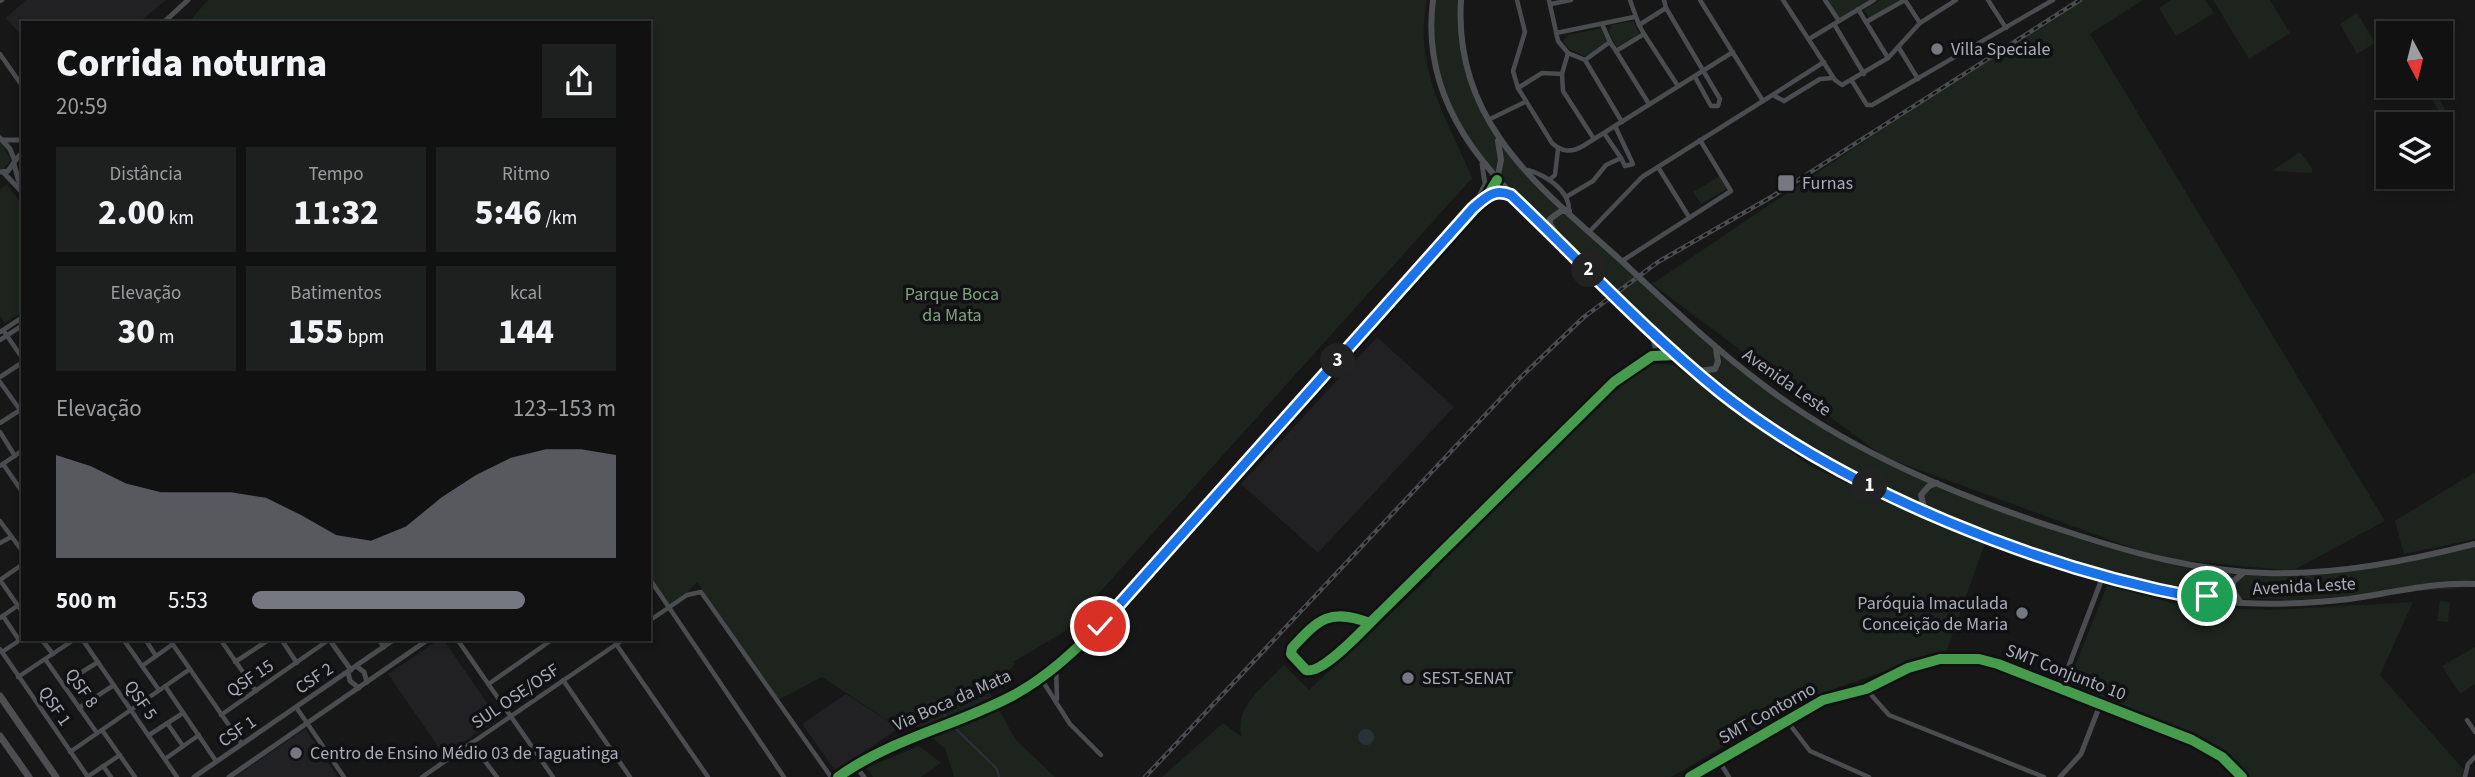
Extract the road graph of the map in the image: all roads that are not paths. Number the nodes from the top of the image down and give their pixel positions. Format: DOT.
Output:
graph roads {
  1 [pos="1433,0"];
  2 [pos="1461,0"];
  3 [pos="1517,0"];
  4 [pos="1571,0"];
  5 [pos="1630,0"];
  6 [pos="1664,0"];
  7 [pos="1700,0"];
  8 [pos="1783,0"];
  9 [pos="1825,0"];
  10 [pos="1874,0"];
  11 [pos="1905,0"];
  12 [pos="1988,0"];
  13 [pos="2053,0"];
  14 [pos="186,1"];
  15 [pos="1952,1"];
  16 [pos="1550,2"];
  17 [pos="1666,8"];
  18 [pos="1858,9"];
  19 [pos="1633,17"];
  20 [pos="165,21"];
  21 [pos="1866,22"];
  22 [pos="1837,23"];
  23 [pos="1920,23"];
  24 [pos="1602,24"];
  25 [pos="1639,25"];
  26 [pos="2006,28"];
  27 [pos="1556,33"];
  28 [pos="1644,34"];
  29 [pos="1809,39"];
  30 [pos="1610,42"];
  31 [pos="1899,48"];
  32 [pos="1616,51"];
  33 [pos="1732,52"];
  34 [pos="1568,53"];
  35 [pos="0,54"];
  36 [pos="1888,58"];
  37 [pos="1585,60"];
  38 [pos="1824,62"];
  39 [pos="1814,69"];
  40 [pos="1706,70"];
  41 [pos="1562,74"];
  42 [pos="1864,74"];
  43 [pos="1695,77"];
  44 [pos="1834,78"];
  45 [pos="1820,79"];
  46 [pos="1918,79"];
  47 [pos="1852,81"];
  48 [pos="21,84"];
  49 [pos="1678,86"];
  50 [pos="1518,88"];
  51 [pos="1773,95"];
  52 [pos="1763,101"];
  53 [pos="1525,102"];
  54 [pos="1649,104"];
  55 [pos="1486,121"];
  56 [pos="1622,121"];
  57 [pos="1615,126"];
  58 [pos="1604,133"];
  59 [pos="1497,138"];
  60 [pos="2,139"];
  61 [pos="1594,139"];
  62 [pos="21,140"];
  63 [pos="1700,140"];
  64 [pos="1558,149"];
  65 [pos="21,153"];
  66 [pos="1620,158"];
  67 [pos="15,163"];
  68 [pos="1482,164"];
  69 [pos="1658,167"];
  70 [pos="1526,170"];
  71 [pos="1,173"];
  72 [pos="1497,180"];
  73 [pos="1549,180"];
  74 [pos="21,186"];
  75 [pos="21,191"];
  76 [pos="1488,195"];
  77 [pos="1511,195"];
  78 [pos="1566,197"];
  79 [pos="1473,208"];
  80 [pos="1569,211"];
  81 [pos="1689,217"];
  82 [pos="1590,230"];
  83 [pos="1563,245"];
  84 [pos="1624,263"];
  85 [pos="21,318"];
  86 [pos="21,326"];
  87 [pos="1649,328"];
  88 [pos="1,331"];
  89 [pos="6,336"];
  90 [pos="0,340"];
  91 [pos="1715,348"];
  92 [pos="1677,355"];
  93 [pos="1652,356"];
  94 [pos="21,357"];
  95 [pos="21,362"];
  96 [pos="1694,370"];
  97 [pos="0,379"];
  98 [pos="21,412"];
  99 [pos="0,423"];
  100 [pos="0,432"];
  101 [pos="21,452"];
  102 [pos="15,456"];
  103 [pos="2,465"];
  104 [pos="1937,483"];
  105 [pos="21,491"];
  106 [pos="1926,512"];
  107 [pos="0,520"];
  108 [pos="11,537"];
  109 [pos="0,544"];
  110 [pos="2475,544"];
  111 [pos="21,550"];
  112 [pos="21,565"];
  113 [pos="2207,568"];
  114 [pos="2244,572"];
  115 [pos="2103,576"];
  116 [pos="0,580"];
  117 [pos="651,581"];
  118 [pos="2475,584"];
  119 [pos="2199,598"];
  120 [pos="2241,603"];
  121 [pos="18,606"];
  122 [pos="670,607"];
  123 [pos="21,610"];
  124 [pos="1,617"];
  125 [pos="651,620"];
  126 [pos="1370,623"];
  127 [pos="21,639"];
  128 [pos="43,641"];
  129 [pos="72,641"];
  130 [pos="83,641"];
  131 [pos="126,641"];
  132 [pos="146,641"];
  133 [pos="171,641"];
  134 [pos="221,641"];
  135 [pos="267,641"];
  136 [pos="282,641"];
  137 [pos="327,641"];
  138 [pos="331,641"];
  139 [pos="380,641"];
  140 [pos="392,641"];
  141 [pos="426,641"];
  142 [pos="458,641"];
  143 [pos="550,641"];
  144 [pos="621,641"];
  145 [pos="616,644"];
  146 [pos="384,647"];
  147 [pos="1,651"];
  148 [pos="53,654"];
  149 [pos="156,656"];
  150 [pos="45,659"];
  151 [pos="98,662"];
  152 [pos="235,662"];
  153 [pos="297,663"];
  154 [pos="141,666"];
  155 [pos="1055,667"];
  156 [pos="190,669"];
  157 [pos="351,669"];
  158 [pos="77,675"];
  159 [pos="18,677"];
  160 [pos="1040,677"];
  161 [pos="563,680"];
  162 [pos="367,682"];
  163 [pos="490,683"];
  164 [pos="63,684"];
  165 [pos="114,685"];
  166 [pos="165,686"];
  167 [pos="359,688"];
  168 [pos="2060,689"];
  169 [pos="159,690"];
  170 [pos="1866,690"];
  171 [pos="256,691"];
  172 [pos="0,696"];
  173 [pos="93,699"];
  174 [pos="1058,700"];
  175 [pos="2100,705"];
  176 [pos="296,707"];
  177 [pos="79,708"];
  178 [pos="131,710"];
  179 [pos="183,713"];
  180 [pos="221,715"];
  181 [pos="511,716"];
  182 [pos="2467,719"];
  183 [pos="1787,720"];
  184 [pos="167,723"];
  185 [pos="307,723"];
  186 [pos="99,731"];
  187 [pos="2475,732"];
  188 [pos="149,735"];
  189 [pos="199,735"];
  190 [pos="0,736"];
  191 [pos="471,743"];
  192 [pos="242,744"];
  193 [pos="183,746"];
  194 [pos="69,752"];
  195 [pos="120,755"];
  196 [pos="1101,755"];
  197 [pos="2475,757"];
  198 [pos="164,759"];
  199 [pos="216,761"];
  200 [pos="1719,761"];
  201 [pos="855,765"];
  202 [pos="103,766"];
  203 [pos="29,777"];
  204 [pos="56,777"];
  205 [pos="88,777"];
  206 [pos="111,777"];
  207 [pos="135,777"];
  208 [pos="177,777"];
  209 [pos="194,777"];
  210 [pos="229,777"];
  211 [pos="344,777"];
  212 [pos="422,777"];
  213 [pos="497,777"];
  214 [pos="553,777"];
  215 [pos="630,777"];
  216 [pos="708,777"];
  217 [pos="784,777"];
  218 [pos="831,777"];
  219 [pos="838,777"];
  220 [pos="864,777"];
  221 [pos="1690,777"];
  222 [pos="1729,777"];
  223 [pos="1869,777"];
  224 [pos="2043,777"];
  225 [pos="2060,777"];
  226 [pos="2242,777"];
  227 [pos="2465,777"];
  1 -- 68 [label="main road, Avenida Leste"];
  2 -- 55 [label="main road, Avenida Leste"];
  3 -- 50 [label="street"];
  4 -- 16 [label="street"];
  5 -- 19 [label="street"];
  6 -- 17 [label="street"];
  7 -- 33 [label="street"];
  8 -- 29 [label="street"];
  9 -- 22 [label="street"];
  10 -- 18 [label="street"];
  11 -- 21 [label="street"];
  11 -- 23 [label="street"];
  12 -- 26 [label="street"];
  13 -- 26 [label="street"];
  14 -- 20 [label="street"];
  15 -- 23 [label="street"];
  16 -- 27 [label="street"];
  17 -- 25 [label="street"];
  17 -- 40 [label="street"];
  18 -- 21 [label="street"];
  18 -- 22 [label="street"];
  19 -- 24 [label="street"];
  19 -- 25 [label="street"];
  21 -- 36 [label="street"];
  22 -- 29 [label="street"];
  22 -- 42 [label="street"];
  23 -- 31 [label="street"];
  24 -- 27 [label="street"];
  24 -- 30 [label="street"];
  25 -- 28 [label="street"];
  26 -- 46 [label="street"];
  27 -- 34 [label="street"];
  28 -- 32 [label="street"];
  28 -- 49 [label="street"];
  29 -- 38 [label="street"];
  30 -- 32 [label="street"];
  30 -- 37 [label="street"];
  31 -- 36 [label="street"];
  31 -- 46 [label="street"];
  32 -- 54 [label="street"];
  33 -- 40 [label="street"];
  33 -- 52 [label="street"];
  34 -- 37 [label="street"];
  34 -- 41 [label="street"];
  35 -- 48 [label="street"];
  36 -- 42 [label="street"];
  37 -- 56 [label="street"];
  38 -- 39 [label="street"];
  38 -- 44 [label="street"];
  39 -- 45 [label="street"];
  39 -- 51 [label="street"];
  40 -- 43 [label="street"];
  40 -- 43 [label="street"];
  41 -- 50 [label="street"];
  41 -- 61 [label="street"];
  42 -- 47 [label="street"];
  43 -- 49 [label="street"];
  44 -- 45 [label="street"];
  44 -- 47 [label="street"];
  45 -- 51 [label="street"];
  46 -- 47 [label="street"];
  49 -- 54 [label="street"];
  50 -- 53 [label="street"];
  51 -- 52 [label="street"];
  52 -- 63 [label="street"];
  53 -- 55 [label="street"];
  53 -- 64 [label="street"];
  54 -- 56 [label="street"];
  55 -- 59 [label="main road, Avenida Leste"];
  56 -- 57 [label="street"];
  57 -- 58 [label="street"];
  57 -- 66 [label="street"];
  58 -- 61 [label="street"];
  58 -- 66 [label="street"];
  59 -- 70 [label="main road, Avenida Leste"];
  59 -- 72 [label="main road"];
  60 -- 62 [label="street"];
  60 -- 67 [label="street"];
  61 -- 64 [label="street"];
  63 -- 69 [label="street"];
  63 -- 81 [label="street"];
  64 -- 73 [label="street"];
  65 -- 67 [label="street"];
  66 -- 78 [label="street"];
  67 -- 71 [label="street"];
  67 -- 74 [label="street"];
  68 -- 72 [label="main road, Avenida Leste"];
  68 -- 79 [label="street, Via Boca da Mata"];
  69 -- 81 [label="street"];
  69 -- 82 [label="street"];
  70 -- 73 [label="street"];
  70 -- 80 [label="main road, Avenida Leste"];
  71 -- 75 [label="street"];
  72 -- 76 [label="street, Via Boca da Mata"];
  72 -- 77 [label="main road, Avenida Leste"];
  73 -- 78 [label="street"];
  76 -- 77 [label="main road"];
  76 -- 79 [label="street, Via Boca da Mata"];
  77 -- 83 [label="main road, Avenida Leste"];
  78 -- 80 [label="street"];
  79 -- 155 [label="street, Via Boca da Mata"];
  80 -- 82 [label="main road, Avenida Leste"];
  80 -- 83 [label="main road"];
  81 -- 84 [label="street"];
  82 -- 84 [label="main road, Avenida Leste"];
  83 -- 87 [label="main road, Avenida Leste, bridge"];
  84 -- 91 [label="main road, Avenida Leste, bridge"];
  85 -- 88 [label="street"];
  86 -- 89 [label="street"];
  87 -- 92 [label="main road, Avenida Leste"];
  87 -- 93 [label="street"];
  88 -- 89 [label="street"];
  89 -- 90 [label="street"];
  89 -- 94 [label="street"];
  91 -- 96 [label="main road"];
  91 -- 104 [label="main road, Avenida Leste"];
  92 -- 93 [label="street"];
  92 -- 96 [label="main road, Avenida Leste"];
  93 -- 126 [label="street"];
  95 -- 97 [label="street"];
  96 -- 106 [label="main road, Avenida Leste"];
  97 -- 98 [label="street"];
  98 -- 99 [label="street"];
  100 -- 102 [label="street"];
  101 -- 102 [label="street"];
  102 -- 103 [label="street"];
  103 -- 105 [label="street"];
  104 -- 106 [label="main road"];
  104 -- 113 [label="main road, Avenida Leste"];
  106 -- 115 [label="main road, Avenida Leste"];
  107 -- 108 [label="street"];
  108 -- 109 [label="street"];
  108 -- 111 [label="street"];
  110 -- 114 [label="main road, Avenida Leste"];
  112 -- 116 [label="street"];
  113 -- 114 [label="main road, Avenida Leste"];
  113 -- 119 [label="main road"];
  114 -- 120 [label="main road"];
  115 -- 119 [label="main road, Avenida Leste"];
  115 -- 168 [label="street"];
  116 -- 121 [label="street"];
  117 -- 122 [label="street"];
  118 -- 120 [label="main road, Avenida Leste"];
  119 -- 120 [label="main road, Avenida Leste"];
  121 -- 123 [label="street"];
  121 -- 124 [label="street"];
  122 -- 125 [label="street"];
  122 -- 217 [label="street"];
  122 -- 218 [label="street"];
  124 -- 127 [label="street"];
  126 -- 126 [label="street"];
  127 -- 147 [label="street"];
  128 -- 148 [label="street"];
  129 -- 148 [label="street"];
  130 -- 151 [label="street, QSF 5"];
  131 -- 154 [label="street"];
  132 -- 149 [label="street"];
  133 -- 149 [label="street"];
  133 -- 156 [label="street"];
  134 -- 152 [label="street"];
  135 -- 152 [label="street"];
  136 -- 153 [label="street"];
  137 -- 153 [label="street, QSF 15"];
  138 -- 157 [label="street"];
  139 -- 146 [label="street"];
  140 -- 146 [label="street, CSF 2"];
  141 -- 162 [label="street"];
  142 -- 163 [label="street"];
  143 -- 163 [label="street"];
  144 -- 145 [label="street, SUL OSE/OSF"];
  145 -- 161 [label="street, SUL OSE/OSF"];
  145 -- 216 [label="street"];
  146 -- 157 [label="street, CSF 2"];
  147 -- 159 [label="street, QSF 1"];
  148 -- 150 [label="street"];
  149 -- 154 [label="street"];
  150 -- 159 [label="street"];
  150 -- 164 [label="street, QSF 8"];
  151 -- 158 [label="street"];
  151 -- 165 [label="street, QSF 5"];
  152 -- 171 [label="street"];
  153 -- 171 [label="street, QSF 15"];
  154 -- 169 [label="street"];
  155 -- 160 [label="street, Via Boca da Mata"];
  155 -- 174 [label="street"];
  156 -- 166 [label="street"];
  156 -- 180 [label="street"];
  157 -- 162 [label="street"];
  157 -- 167 [label="street"];
  157 -- 176 [label="street, CSF 2"];
  158 -- 164 [label="street"];
  158 -- 173 [label="street"];
  159 -- 194 [label="street, QSF 1"];
  160 -- 174 [label="street"];
  160 -- 201 [label="street, Via Boca da Mata"];
  161 -- 181 [label="street, SUL OSE/OSF"];
  161 -- 215 [label="street"];
  162 -- 167 [label="street"];
  163 -- 181 [label="street"];
  164 -- 177 [label="street, QSF 8"];
  165 -- 173 [label="street"];
  165 -- 178 [label="street, QSF 5"];
  166 -- 169 [label="street"];
  166 -- 179 [label="street"];
  167 -- 185 [label="street"];
  168 -- 170 [label="street, SMT Conjunto 10"];
  168 -- 175 [label="street, SMT Conjunto 10"];
  169 -- 178 [label="street"];
  170 -- 183 [label="street, SMT Contorno"];
  170 -- 224 [label="street"];
  171 -- 180 [label="street, QSF 15"];
  172 -- 204 [label="highway"];
  173 -- 177 [label="street"];
  174 -- 196 [label="street"];
  175 -- 225 [label="street"];
  175 -- 226 [label="street, SMT Conjunto 10"];
  176 -- 185 [label="street"];
  176 -- 192 [label="street, CSF 1"];
  177 -- 186 [label="street, QSF 8"];
  178 -- 186 [label="street"];
  178 -- 188 [label="street, QSF 5"];
  179 -- 184 [label="street"];
  179 -- 189 [label="street"];
  180 -- 192 [label="street"];
  181 -- 191 [label="street, SUL OSE/OSF"];
  181 -- 214 [label="street"];
  182 -- 187 [label="street"];
  183 -- 200 [label="street, SMT Contorno"];
  183 -- 223 [label="street"];
  184 -- 188 [label="street"];
  184 -- 193 [label="street"];
  185 -- 210 [label="street"];
  185 -- 211 [label="street"];
  186 -- 194 [label="street"];
  186 -- 195 [label="street, QSF 8"];
  188 -- 198 [label="street, QSF 5"];
  189 -- 193 [label="street"];
  189 -- 199 [label="street"];
  190 -- 203 [label="highway"];
  191 -- 212 [label="street, SUL OSE/OSF"];
  191 -- 213 [label="street"];
  192 -- 199 [label="street, CSF 1"];
  193 -- 198 [label="street"];
  194 -- 205 [label="street, QSF 1"];
  195 -- 202 [label="street"];
  195 -- 207 [label="street, QSF 8"];
  197 -- 227 [label="street"];
  198 -- 208 [label="street, QSF 5"];
  199 -- 209 [label="street, CSF 1"];
  200 -- 221 [label="street, SMT Contorno"];
  200 -- 222 [label="street"];
  201 -- 219 [label="street, Via Boca da Mata"];
  201 -- 220 [label="street"];
  202 -- 205 [label="street"];
  202 -- 206 [label="street"];
}
